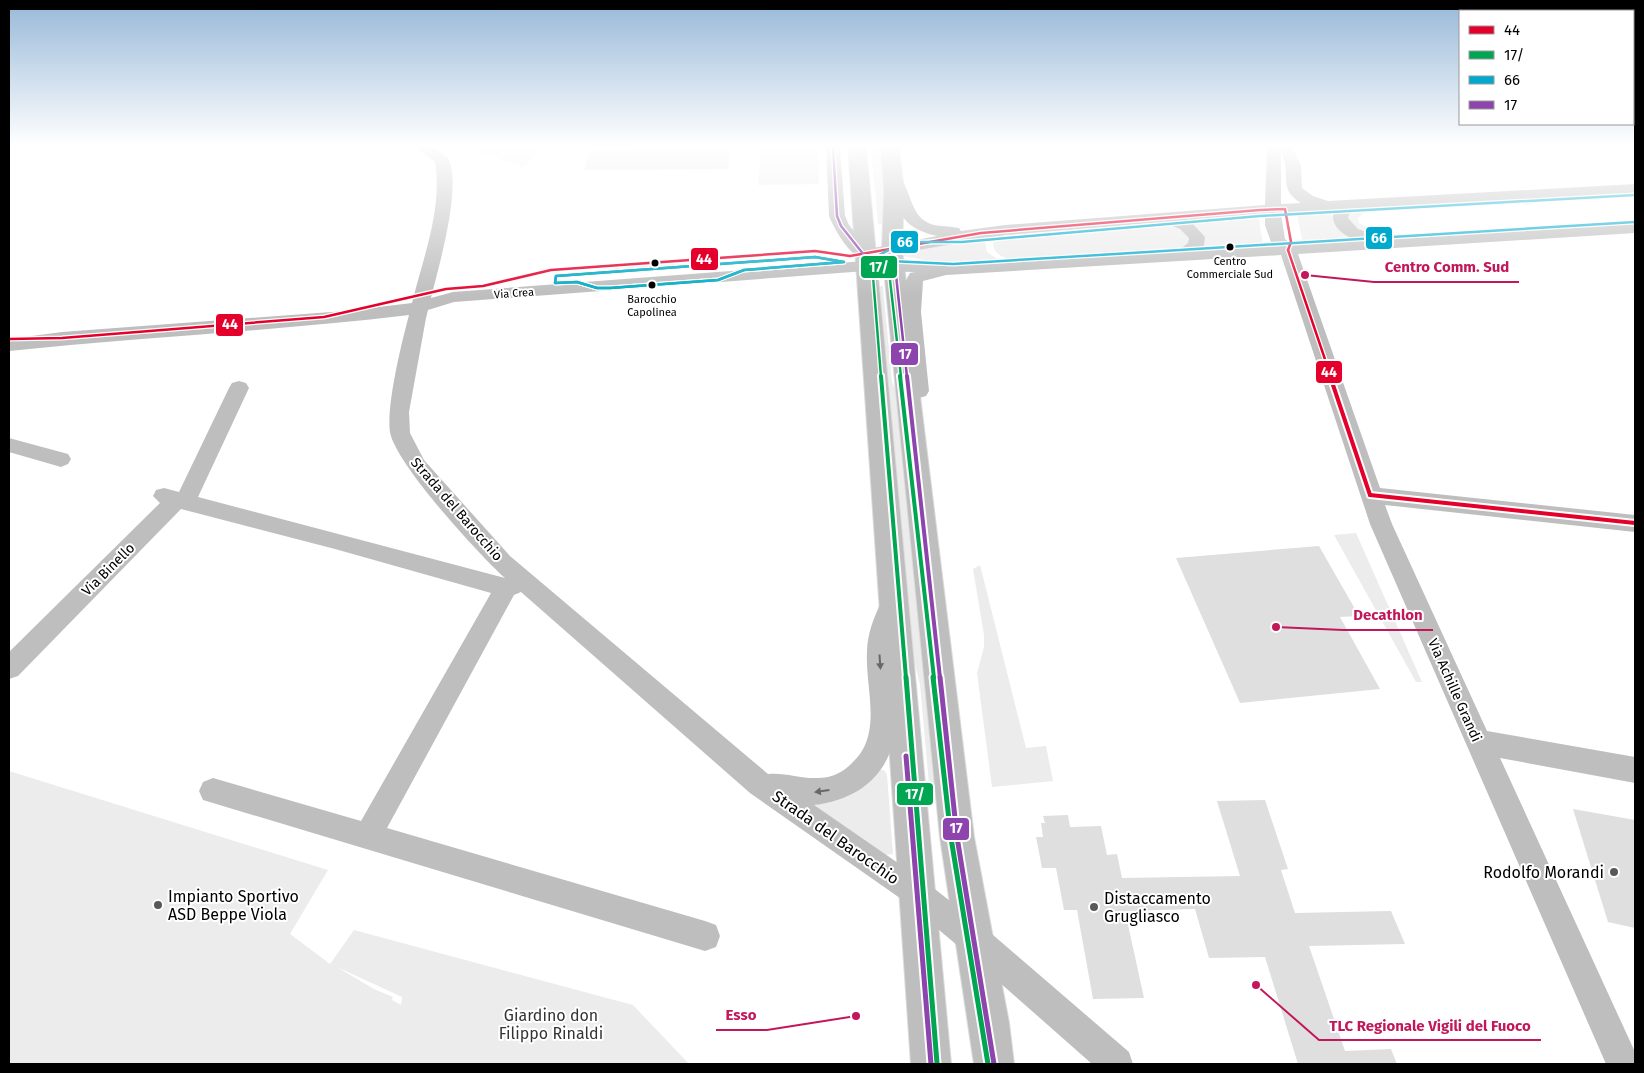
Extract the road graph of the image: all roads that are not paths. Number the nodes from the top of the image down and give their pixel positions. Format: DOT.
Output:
graph roads {
  1 [pos="444,197"];
  2 [pos="835,197"];
  3 [pos="861,197"];
  4 [pos="894,197"];
  5 [pos="900,197"];
  6 [pos="1266,197"];
  7 [pos="1276,197"];
  8 [pos="1281,197"];
  9 [pos="1301,197"];
  10 [pos="1501,197"];
  11 [pos="1335,206"];
  12 [pos="1352,206"];
  13 [pos="1280,209"];
  14 [pos="1209,214"];
  15 [pos="1165,218"];
  16 [pos="1635,228"];
  17 [pos="1005,230"];
  18 [pos="981,233"];
  19 [pos="1393,243"];
  20 [pos="1288,250"];
  21 [pos="893,252"];
  22 [pos="1182,256"];
  23 [pos="865,261"];
  24 [pos="1024,266"];
  25 [pos="953,270"];
  26 [pos="422,300"];
  27 [pos="62,338"];
  28 [pos="9,339"];
  29 [pos="9,345"];
  30 [pos="239,388"];
  31 [pos="912,426"];
  32 [pos="9,445"];
  33 [pos="62,459"];
  34 [pos="1370,495"];
  35 [pos="175,499"];
  36 [pos="1635,523"];
  37 [pos="515,584"];
  38 [pos="894,598"];
  39 [pos="9,668"];
  40 [pos="1478,742"];
  41 [pos="1635,770"];
  42 [pos="760,784"];
  43 [pos="213,791"];
  44 [pos="367,837"];
  45 [pos="917,893"];
  46 [pos="705,936"];
  47 [pos="975,940"];
  48 [pos="931,1064"];
  49 [pos="994,1064"];
  50 [pos="1117,1064"];
  51 [pos="1623,1064"];
  1 -- 26 [label="street, Strada del Barocchio"];
  2 -- 23 [label="street"];
  3 -- 23 [label="main road"];
  4 -- 21 [label="main road"];
  5 -- 18 [label="street"];
  6 -- 14 [label="street, Via Crea"];
  7 -- 13 [label="street"];
  8 -- 13 [label="street"];
  9 -- 11 [label="street"];
  10 -- 12 [label="street, Via Crea"];
  11 -- 12 [label="street, Via Crea"];
  11 -- 13 [label="street, Via Crea"];
  12 -- 19 [label="street, Via Crea"];
  13 -- 14 [label="street, Via Crea"];
  13 -- 20 [label="street"];
  14 -- 15 [label="street, Via Crea"];
  15 -- 17 [label="street, Via Crea"];
  15 -- 22 [label="street"];
  16 -- 19 [label="street, Via Crea"];
  17 -- 18 [label="street, Via Crea"];
  17 -- 24 [label="street"];
  18 -- 21 [label="street, Via Crea"];
  19 -- 20 [label="street, Via Crea"];
  20 -- 22 [label="street, Via Crea"];
  20 -- 34 [label="street, Via Achille Grandi"];
  21 -- 23 [label="street, Via Crea"];
  21 -- 23 [label="street, Via Crea"];
  21 -- 25 [label="street, Via Crea"];
  21 -- 31 [label="main road"];
  22 -- 24 [label="street, Via Crea"];
  23 -- 26 [label="street, Via Crea"];
  23 -- 38 [label="main road"];
  24 -- 25 [label="street, Via Crea"];
  25 -- 31 [label="street"];
  26 -- 27 [label="street, Via Crea"];
  26 -- 37 [label="street, Strada del Barocchio"];
  27 -- 28 [label="street, Via Crea"];
  27 -- 29 [label="street, Via Crea"];
  30 -- 35 [label="street, Via Binello"];
  31 -- 47 [label="main road"];
  32 -- 33 [label="street"];
  34 -- 36 [label="street"];
  34 -- 40 [label="street, Via Achille Grandi"];
  35 -- 37 [label="street, Strada del Barocchio"];
  35 -- 39 [label="street, Via Binello"];
  37 -- 42 [label="street, Strada del Barocchio"];
  37 -- 44 [label="street"];
  38 -- 42 [label="street, Strada del Barocchio, one-way"];
  38 -- 45 [label="main road"];
  40 -- 41 [label="street"];
  40 -- 51 [label="street, Via Achille Grandi"];
  42 -- 45 [label="street, Strada del Barocchio"];
  43 -- 44 [label="street"];
  44 -- 46 [label="street"];
  45 -- 47 [label="street, Strada del Barocchio"];
  45 -- 48 [label="main road"];
  47 -- 49 [label="main road"];
  47 -- 50 [label="street, Strada del Barocchio"];
}
